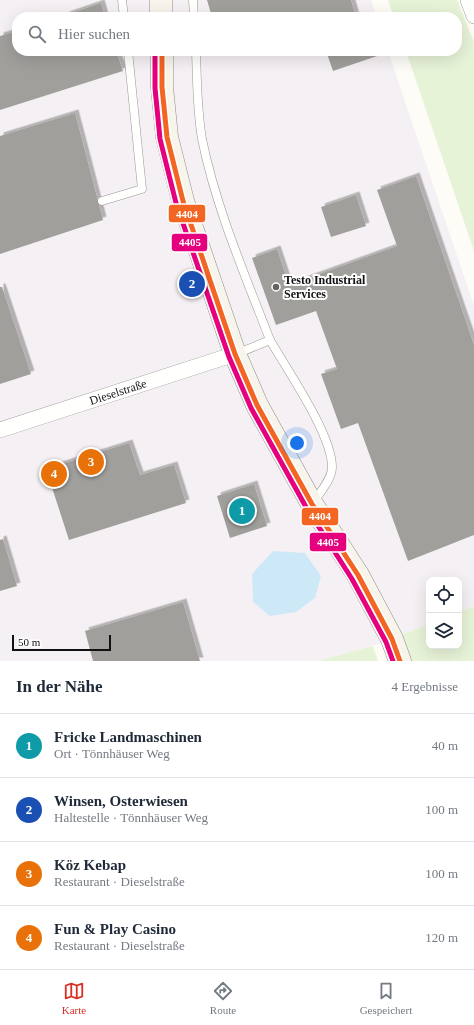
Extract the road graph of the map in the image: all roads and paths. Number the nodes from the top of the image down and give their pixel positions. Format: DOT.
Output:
graph roads {
  1 [pos="122,0"];
  2 [pos="161,0"];
  3 [pos="193,0"];
  4 [pos="123,12"];
  5 [pos="161,12"];
  6 [pos="194,12"];
  7 [pos="129,56"];
  8 [pos="162,56"];
  9 [pos="196,56"];
  10 [pos="102,201"];
  11 [pos="270,340"];
  12 [pos="235,354"];
  13 [pos="0,430"];
  14 [pos="312,504"];
  15 [pos="400,661"];
  1 -- 4 [label="lane"];
  2 -- 5 [label="main road"];
  3 -- 6 [label="lane"];
  7 -- 10 [label="lane"];
  8 -- 12 [label="main road"];
  9 -- 11 [label="lane"];
  11 -- 12 [label="lane"];
  11 -- 14 [label="lane"];
  12 -- 13 [label="street, Dieselstraße"];
  12 -- 14 [label="main road"];
  14 -- 15 [label="main road"];
}
